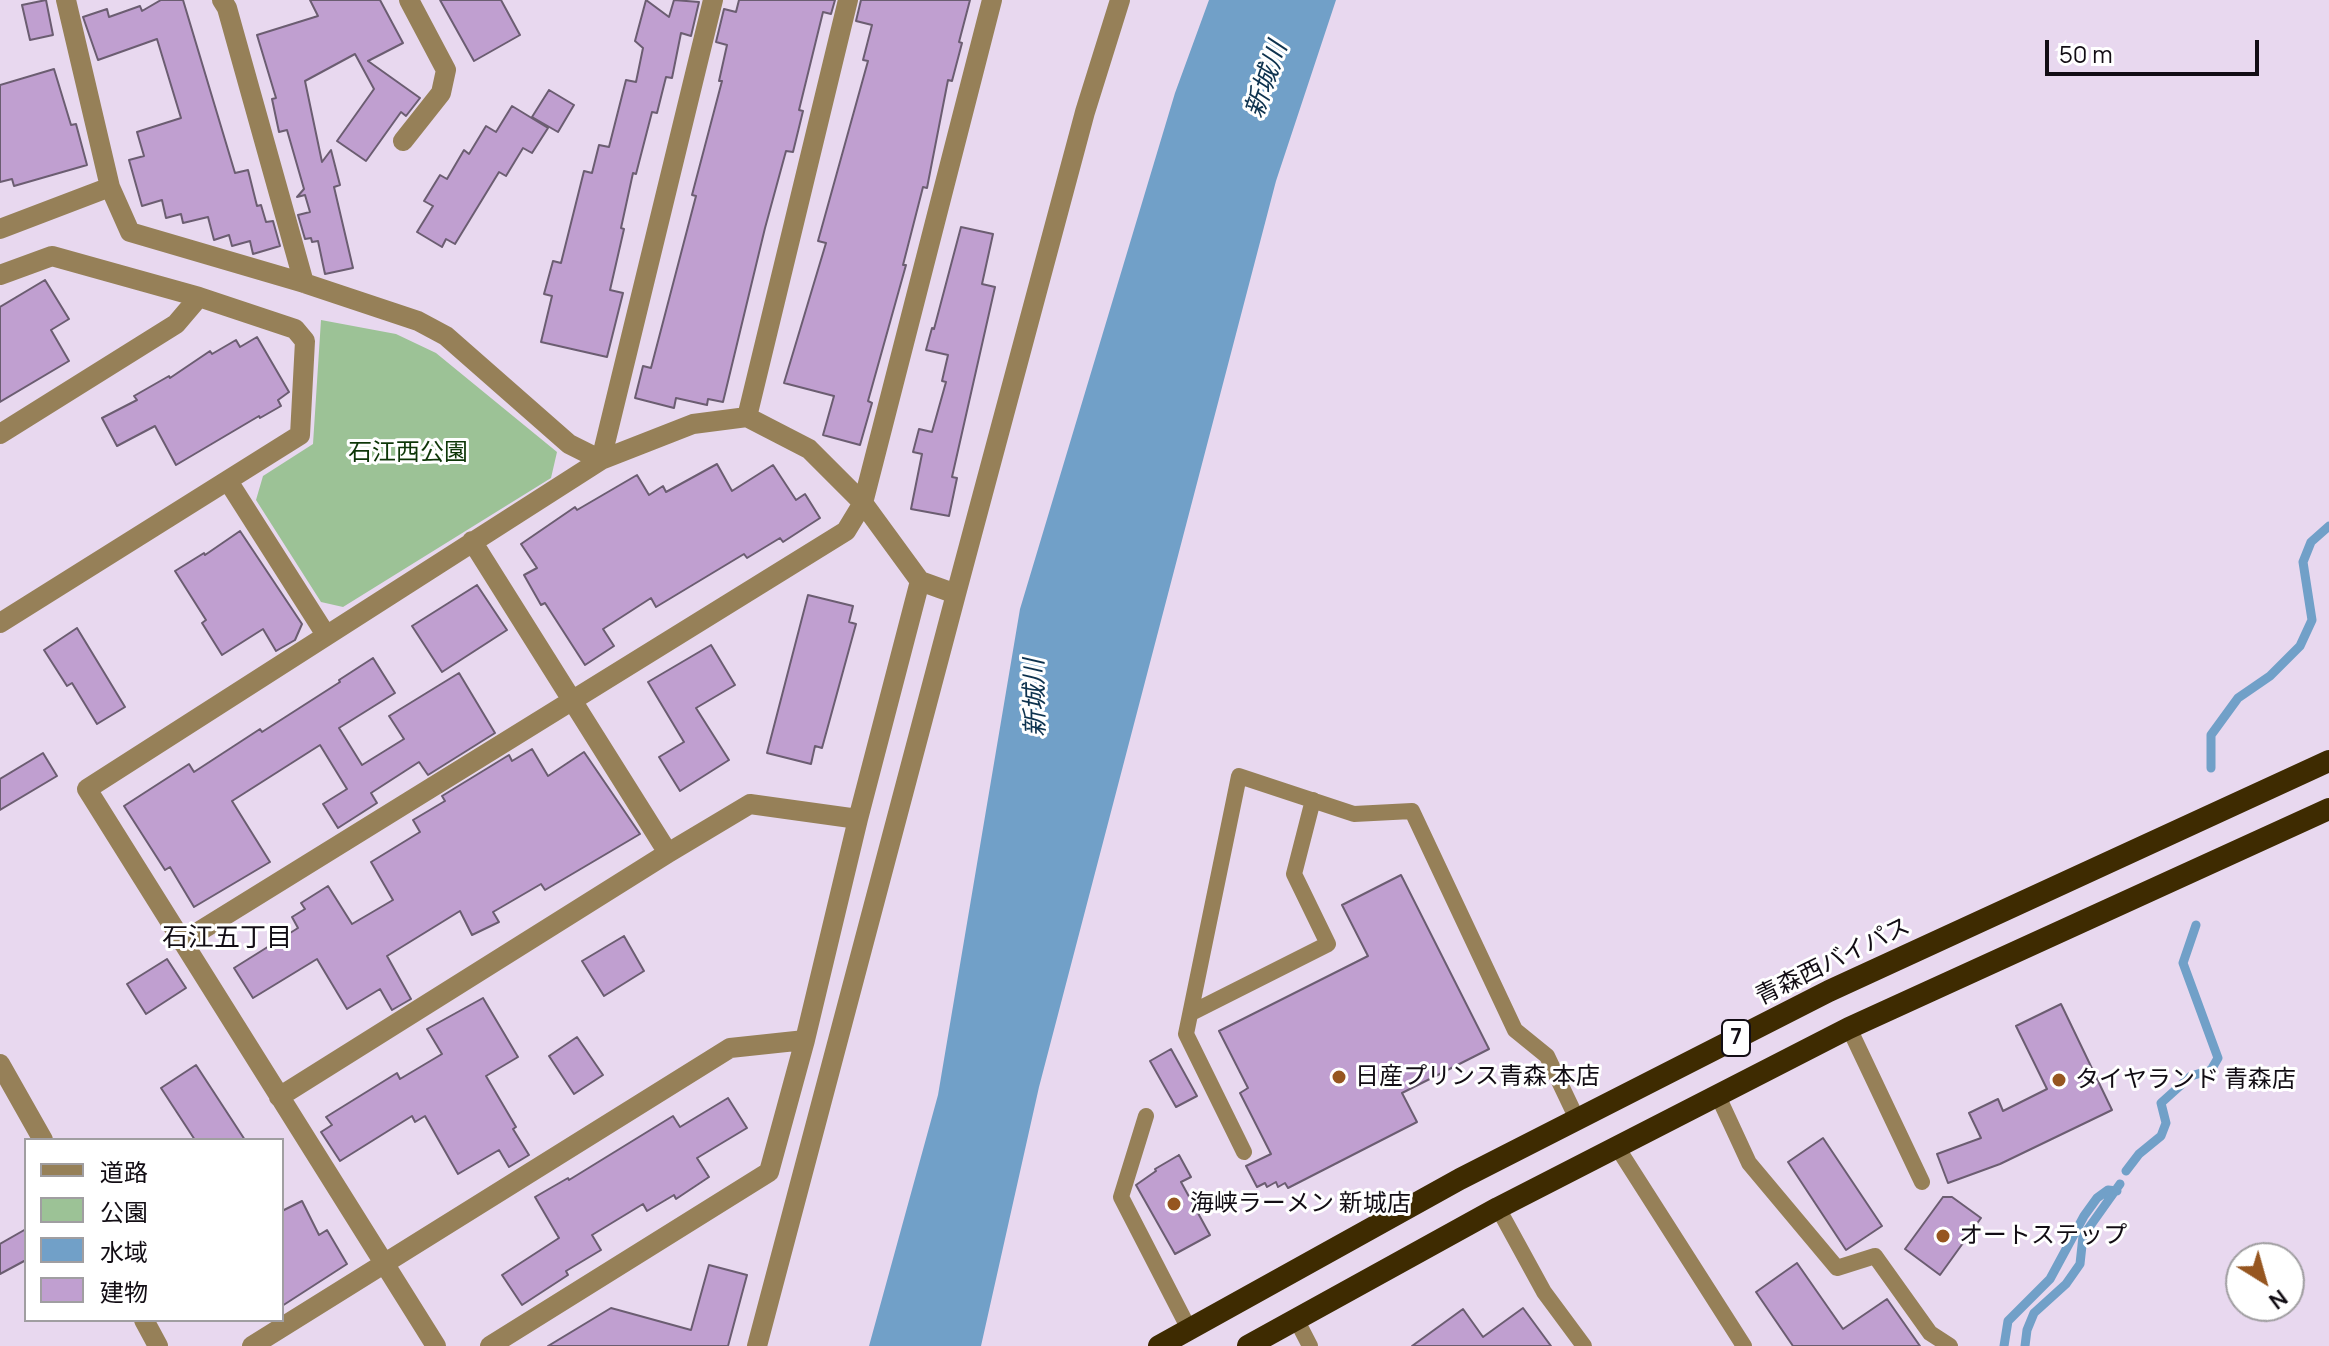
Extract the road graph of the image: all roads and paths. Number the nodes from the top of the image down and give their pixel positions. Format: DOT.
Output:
graph roads {
  1 [pos="66,0"];
  2 [pos="222,0"];
  3 [pos="409,0"];
  4 [pos="713,0"];
  5 [pos="848,0"];
  6 [pos="992,0"];
  7 [pos="1120,0"];
  8 [pos="403,141"];
  9 [pos="110,187"];
  10 [pos="0,229"];
  11 [pos="0,275"];
  12 [pos="304,283"];
  13 [pos="199,297"];
  14 [pos="747,417"];
  15 [pos="0,434"];
  16 [pos="601,460"];
  17 [pos="228,481"];
  18 [pos="863,503"];
  19 [pos="472,541"];
  20 [pos="920,581"];
  21 [pos="956,594"];
  22 [pos="0,623"];
  23 [pos="326,635"];
  24 [pos="571,699"];
  25 [pos="2329,761"];
  26 [pos="1313,800"];
  27 [pos="2329,809"];
  28 [pos="858,819"];
  29 [pos="668,853"];
  30 [pos="182,942"];
  31 [pos="1191,1013"];
  32 [pos="1849,1028"];
  33 [pos="805,1040"];
  34 [pos="0,1064"];
  35 [pos="1718,1096"];
  36 [pos="279,1097"];
  37 [pos="1146,1116"];
  38 [pos="1577,1119"];
  39 [pos="42,1138"];
  40 [pos="1617,1147"];
  41 [pos="1244,1152"];
  42 [pos="1922,1182"];
  43 [pos="1498,1208"];
  44 [pos="383,1263"];
  45 [pos="1296,1319"];
  46 [pos="145,1322"];
  47 [pos="1189,1329"];
  48 [pos="158,1346"];
  49 [pos="252,1346"];
  50 [pos="436,1346"];
  51 [pos="490,1346"];
  52 [pos="757,1346"];
  53 [pos="1159,1346"];
  54 [pos="1248,1346"];
  55 [pos="1310,1346"];
  56 [pos="1584,1346"];
  57 [pos="1744,1346"];
  58 [pos="1950,1346"];
  1 -- 9 [label="street"];
  2 -- 12 [label="street"];
  3 -- 8 [label="street"];
  4 -- 16 [label="street"];
  5 -- 14 [label="street"];
  6 -- 18 [label="street"];
  7 -- 21 [label="street"];
  9 -- 10 [label="street"];
  9 -- 12 [label="street"];
  11 -- 13 [label="street"];
  12 -- 16 [label="street"];
  13 -- 15 [label="street"];
  13 -- 17 [label="street"];
  14 -- 16 [label="street"];
  14 -- 18 [label="street"];
  16 -- 19 [label="street"];
  17 -- 22 [label="street"];
  17 -- 23 [label="street"];
  18 -- 20 [label="street"];
  18 -- 24 [label="street"];
  19 -- 23 [label="street"];
  19 -- 24 [label="street"];
  20 -- 21 [label="street"];
  20 -- 28 [label="street"];
  21 -- 52 [label="street"];
  23 -- 30 [label="street"];
  24 -- 29 [label="street"];
  24 -- 30 [label="street"];
  25 -- 38 [label="highway, 青森西バイパス / 7"];
  26 -- 31 [label="lane"];
  26 -- 31 [label="lane"];
  26 -- 38 [label="lane"];
  27 -- 32 [label="highway, 7"];
  28 -- 29 [label="street"];
  28 -- 33 [label="street"];
  29 -- 36 [label="street"];
  30 -- 36 [label="street"];
  31 -- 41 [label="lane"];
  32 -- 35 [label="highway, 7"];
  32 -- 42 [label="lane"];
  33 -- 44 [label="street"];
  33 -- 51 [label="street"];
  34 -- 39 [label="street"];
  35 -- 40 [label="highway, 7"];
  35 -- 58 [label="lane"];
  36 -- 44 [label="street"];
  37 -- 47 [label="lane"];
  38 -- 47 [label="highway, 青森西バイパス / 7"];
  40 -- 43 [label="highway, 7"];
  40 -- 57 [label="lane"];
  43 -- 45 [label="highway, 7"];
  43 -- 56 [label="lane"];
  44 -- 49 [label="street"];
  44 -- 50 [label="street"];
  45 -- 54 [label="highway, 7"];
  45 -- 55 [label="lane"];
  46 -- 48 [label="street"];
  47 -- 53 [label="highway, 青森西バイパス / 7"];
}
